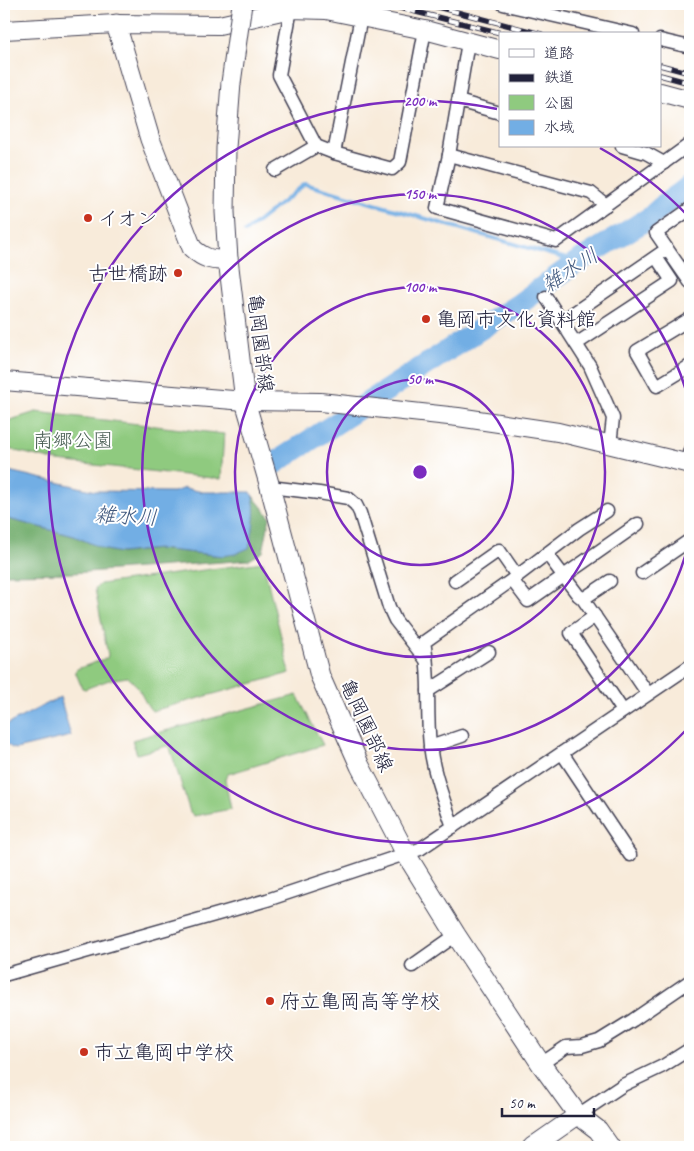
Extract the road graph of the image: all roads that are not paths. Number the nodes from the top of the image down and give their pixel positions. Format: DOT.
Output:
graph roads {
  1 [pos="242,4"];
  2 [pos="503,4"];
  3 [pos="291,9"];
  4 [pos="361,17"];
  5 [pos="116,24"];
  6 [pos="4,30"];
  7 [pos="425,30"];
  8 [pos="624,32"];
  9 [pos="662,40"];
  10 [pos="468,42"];
  11 [pos="690,47"];
  12 [pos="499,50"];
  13 [pos="662,93"];
  14 [pos="690,100"];
  15 [pos="458,101"];
  16 [pos="499,113"];
  17 [pos="690,144"];
  18 [pos="316,146"];
  19 [pos="629,148"];
  20 [pos="334,153"];
  21 [pos="449,155"];
  22 [pos="664,163"];
  23 [pos="275,170"];
  24 [pos="606,205"];
  25 [pos="690,209"];
  26 [pos="667,249"];
  27 [pos="656,257"];
  28 [pos="228,260"];
  29 [pos="690,282"];
  30 [pos="546,297"];
  31 [pos="690,319"];
  32 [pos="562,321"];
  33 [pos="576,344"];
  34 [pos="690,366"];
  35 [pos="4,381"];
  36 [pos="245,402"];
  37 [pos="610,445"];
  38 [pos="689,459"];
  39 [pos="270,487"];
  40 [pos="607,511"];
  41 [pos="638,524"];
  42 [pos="690,540"];
  43 [pos="547,554"];
  44 [pos="642,573"];
  45 [pos="564,576"];
  46 [pos="515,578"];
  47 [pos="455,581"];
  48 [pos="610,581"];
  49 [pos="583,600"];
  50 [pos="595,616"];
  51 [pos="489,652"];
  52 [pos="428,662"];
  53 [pos="690,666"];
  54 [pos="428,691"];
  55 [pos="648,694"];
  56 [pos="623,711"];
  57 [pos="462,736"];
  58 [pos="430,747"];
  59 [pos="562,753"];
  60 [pos="453,827"];
  61 [pos="406,854"];
  62 [pos="630,855"];
  63 [pos="456,935"];
  64 [pos="412,966"];
  65 [pos="4,975"];
  66 [pos="690,980"];
  67 [pos="690,1049"];
  68 [pos="541,1064"];
  69 [pos="578,1115"];
  70 [pos="532,1147"];
  71 [pos="610,1147"];
  1 -- 28 [label="main road, 亀岡園部線, bridge"];
  2 -- 8 [label="street"];
  3 -- 4 [label="street"];
  3 -- 5 [label="street"];
  3 -- 18 [label="street"];
  4 -- 7 [label="street"];
  4 -- 20 [label="street"];
  5 -- 6 [label="street"];
  5 -- 28 [label="main road"];
  7 -- 10 [label="street"];
  7 -- 20 [label="street"];
  9 -- 11 [label="street"];
  10 -- 12 [label="street"];
  10 -- 15 [label="street"];
  13 -- 14 [label="street"];
  15 -- 16 [label="street"];
  15 -- 21 [label="street"];
  17 -- 22 [label="street"];
  18 -- 20 [label="street"];
  18 -- 23 [label="street"];
  19 -- 22 [label="street"];
  21 -- 24 [label="street"];
  21 -- 24 [label="street"];
  22 -- 24 [label="street"];
  25 -- 26 [label="street"];
  26 -- 27 [label="street"];
  26 -- 29 [label="street"];
  27 -- 32 [label="street"];
  27 -- 33 [label="street"];
  28 -- 36 [label="main road, 亀岡園部線"];
  30 -- 32 [label="street"];
  31 -- 34 [label="street"];
  32 -- 33 [label="street"];
  33 -- 37 [label="street"];
  35 -- 36 [label="street"];
  36 -- 37 [label="street"];
  36 -- 39 [label="main road, 亀岡園部線"];
  37 -- 38 [label="street"];
  39 -- 52 [label="street"];
  39 -- 61 [label="main road, 亀岡園部線"];
  40 -- 43 [label="street"];
  41 -- 45 [label="street"];
  42 -- 44 [label="street"];
  43 -- 45 [label="street"];
  43 -- 46 [label="street"];
  45 -- 46 [label="street"];
  45 -- 49 [label="street"];
  46 -- 47 [label="street"];
  46 -- 52 [label="street"];
  48 -- 49 [label="street"];
  49 -- 50 [label="street"];
  50 -- 55 [label="street"];
  50 -- 56 [label="street"];
  51 -- 54 [label="street"];
  52 -- 54 [label="street"];
  53 -- 55 [label="street"];
  54 -- 58 [label="street"];
  55 -- 56 [label="street"];
  56 -- 59 [label="street"];
  57 -- 58 [label="street"];
  58 -- 60 [label="street"];
  59 -- 60 [label="street"];
  59 -- 62 [label="street"];
  60 -- 61 [label="street"];
  61 -- 63 [label="main road, 亀岡園部線"];
  61 -- 65 [label="street"];
  63 -- 64 [label="street"];
  63 -- 68 [label="main road, 亀岡園部線"];
  66 -- 68 [label="street"];
  67 -- 69 [label="street"];
  68 -- 69 [label="main road, 亀岡園部線"];
  69 -- 70 [label="street"];
  69 -- 71 [label="main road, 亀岡園部線"];
}
